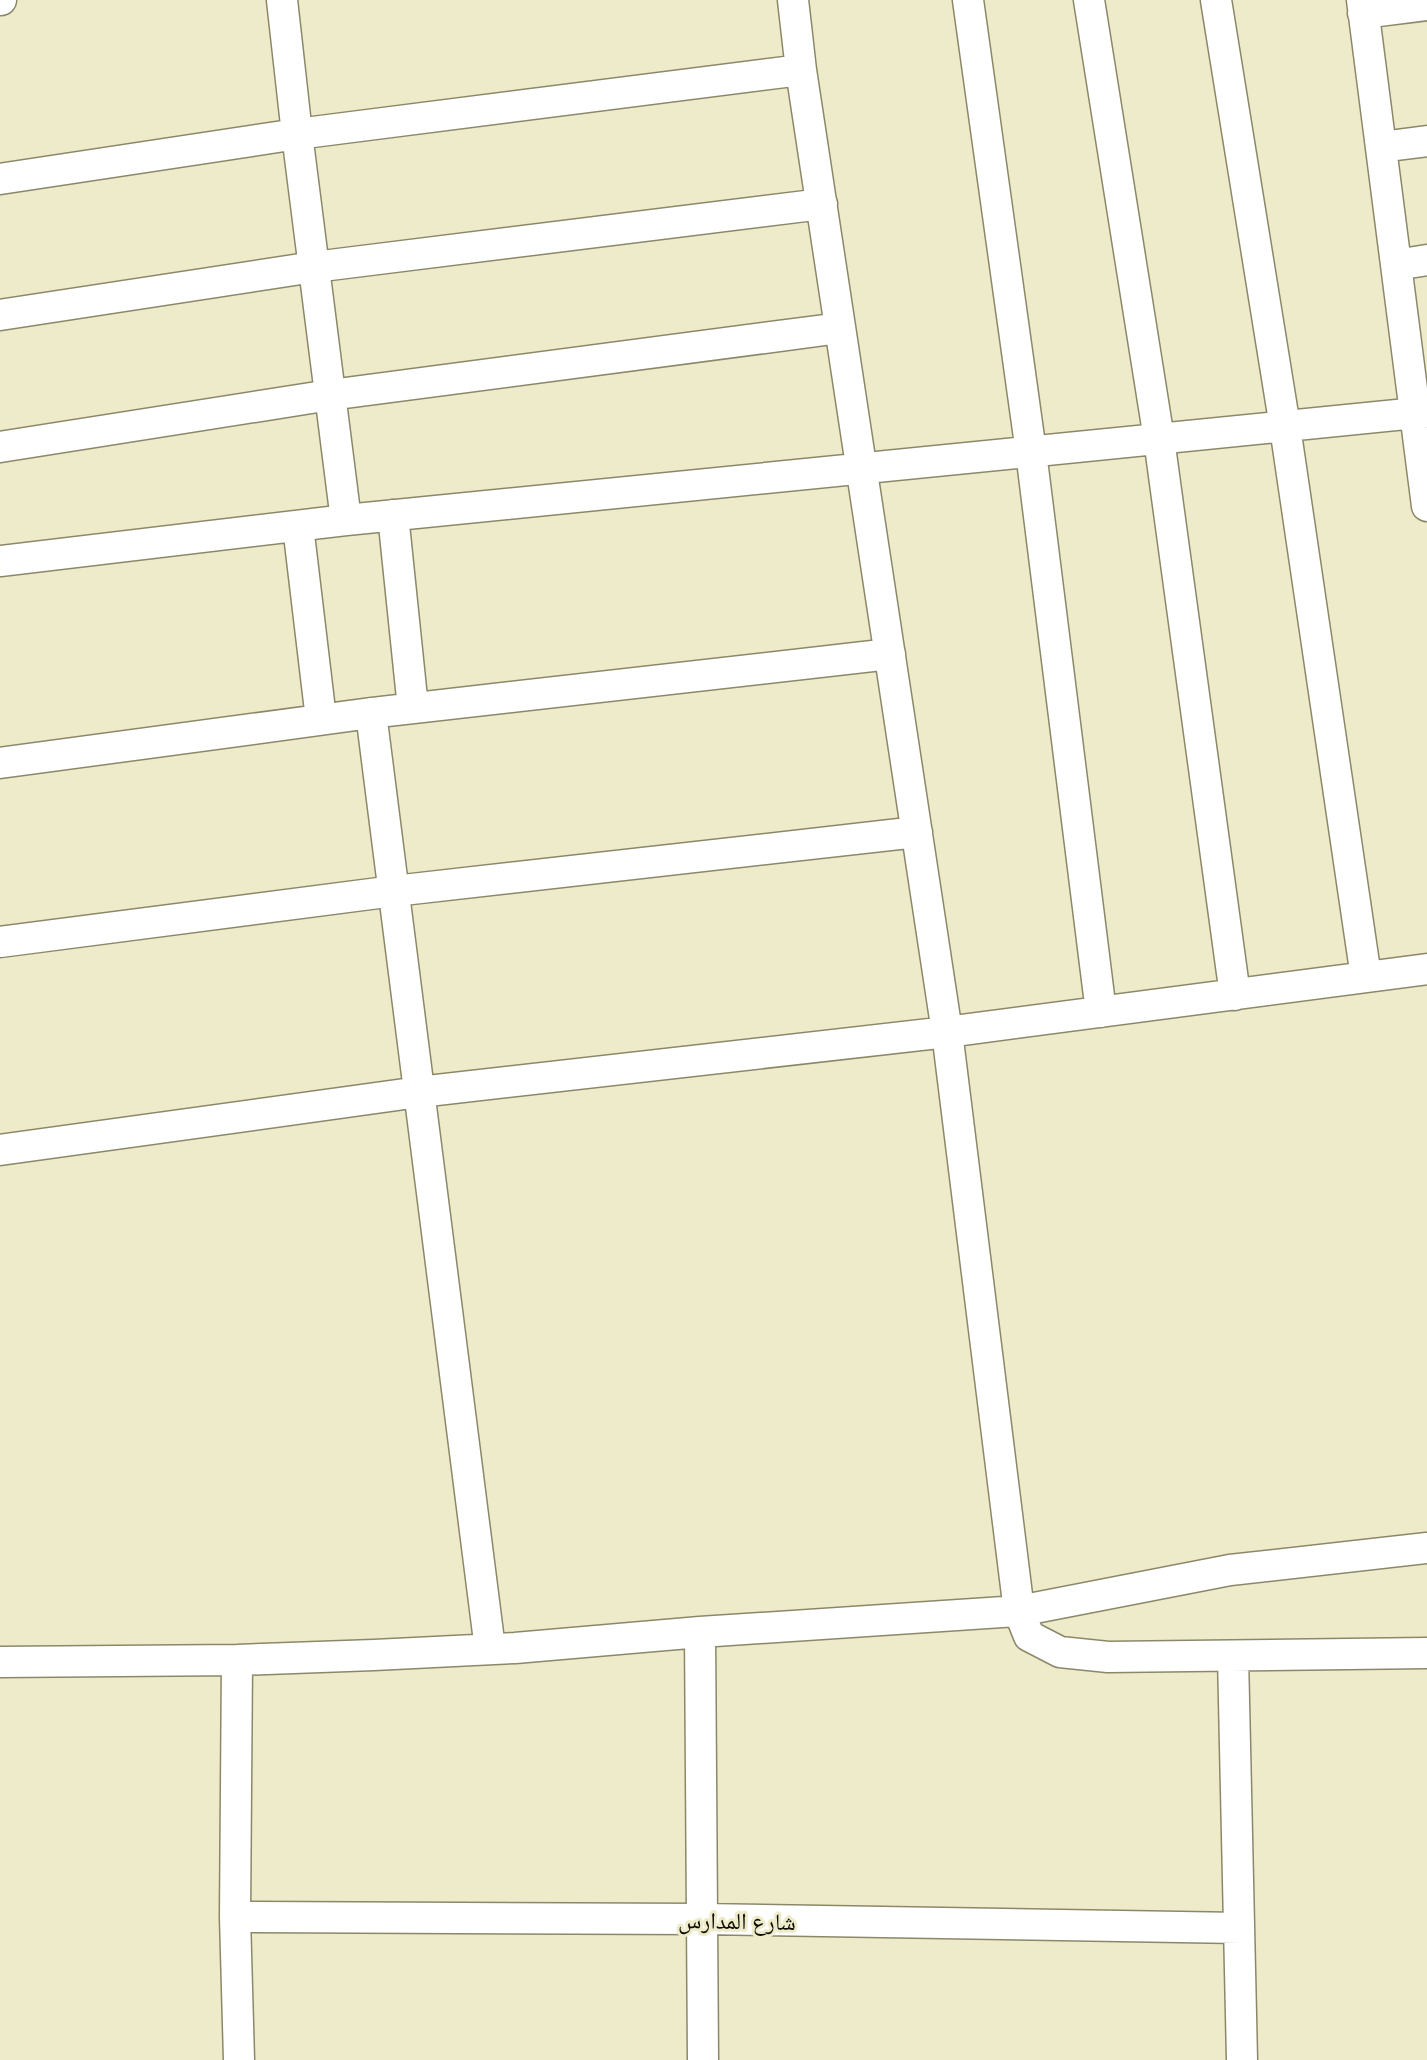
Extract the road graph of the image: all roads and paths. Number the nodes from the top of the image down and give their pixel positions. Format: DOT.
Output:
graph roads {
  1 [pos="282,0"];
  2 [pos="793,0"];
  3 [pos="968,0"];
  4 [pos="1089,0"];
  5 [pos="1216,0"];
  6 [pos="1427,5"];
  7 [pos="1362,6"];
  8 [pos="802,71"];
  9 [pos="297,134"];
  10 [pos="1427,141"];
  11 [pos="1381,147"];
  12 [pos="0,179"];
  13 [pos="822,204"];
  14 [pos="1427,260"];
  15 [pos="1396,265"];
  16 [pos="314,267"];
  17 [pos="0,315"];
  18 [pos="840,328"];
  19 [pos="330,395"];
  20 [pos="1421,413"];
  21 [pos="1285,427"];
  22 [pos="1159,439"];
  23 [pos="0,447"];
  24 [pos="1031,452"];
  25 [pos="862,469"];
  26 [pos="1427,506"];
  27 [pos="393,515"];
  28 [pos="346,520"];
  29 [pos="298,526"];
  30 [pos="0,561"];
  31 [pos="890,654"];
  32 [pos="413,708"];
  33 [pos="371,713"];
  34 [pos="321,719"];
  35 [pos="0,762"];
  36 [pos="917,832"];
  37 [pos="394,891"];
  38 [pos="0,942"];
  39 [pos="1427,969"];
  40 [pos="1366,977"];
  41 [pos="1235,995"];
  42 [pos="1101,1012"];
  43 [pos="947,1032"];
  44 [pos="419,1092"];
  45 [pos="0,1150"];
  46 [pos="1427,1548"];
  47 [pos="1019,1611"];
  48 [pos="701,1632"];
  49 [pos="490,1649"];
  50 [pos="1427,1653"];
  51 [pos="1233,1656"];
  52 [pos="237,1660"];
  53 [pos="0,1662"];
  54 [pos="235,1917"];
  55 [pos="702,1919"];
  56 [pos="1239,1928"];
  57 [pos="239,2060"];
  58 [pos="703,2060"];
  59 [pos="1242,2060"];
  1 -- 9 [label="street"];
  2 -- 8 [label="street"];
  3 -- 24 [label="street"];
  4 -- 22 [label="street"];
  5 -- 21 [label="street"];
  6 -- 7 [label="street"];
  7 -- 11 [label="street"];
  8 -- 9 [label="street"];
  8 -- 13 [label="street"];
  9 -- 12 [label="street"];
  9 -- 16 [label="street"];
  10 -- 11 [label="street"];
  11 -- 15 [label="street"];
  13 -- 16 [label="street"];
  13 -- 18 [label="street"];
  14 -- 15 [label="street"];
  15 -- 20 [label="street"];
  16 -- 17 [label="street"];
  16 -- 19 [label="street"];
  18 -- 19 [label="street"];
  18 -- 25 [label="street"];
  19 -- 23 [label="street"];
  19 -- 28 [label="street"];
  20 -- 21 [label="street"];
  20 -- 26 [label="street"];
  21 -- 22 [label="street"];
  21 -- 40 [label="street"];
  22 -- 24 [label="street"];
  22 -- 41 [label="street"];
  24 -- 25 [label="street"];
  24 -- 42 [label="street"];
  25 -- 27 [label="street"];
  25 -- 31 [label="street"];
  27 -- 28 [label="street"];
  27 -- 32 [label="street"];
  28 -- 29 [label="street"];
  29 -- 30 [label="street"];
  29 -- 34 [label="street"];
  31 -- 32 [label="street"];
  31 -- 36 [label="street"];
  32 -- 33 [label="street"];
  33 -- 34 [label="street"];
  33 -- 37 [label="street"];
  34 -- 35 [label="street"];
  36 -- 37 [label="street"];
  36 -- 43 [label="street"];
  37 -- 38 [label="street"];
  37 -- 44 [label="street"];
  39 -- 40 [label="street"];
  40 -- 41 [label="street"];
  41 -- 42 [label="street"];
  42 -- 43 [label="street"];
  43 -- 44 [label="street"];
  43 -- 47 [label="street"];
  44 -- 45 [label="street"];
  44 -- 49 [label="street"];
  46 -- 47 [label="street"];
  47 -- 48 [label="street"];
  47 -- 51 [label="street"];
  48 -- 49 [label="street"];
  48 -- 55 [label="street"];
  49 -- 52 [label="street"];
  50 -- 51 [label="street"];
  51 -- 56 [label="street"];
  52 -- 53 [label="street"];
  52 -- 54 [label="street"];
  54 -- 55 [label="street, شارع المدارس"];
  54 -- 57 [label="street"];
  55 -- 56 [label="street, شارع المدارس"];
  55 -- 58 [label="street"];
  56 -- 59 [label="street"];
}
